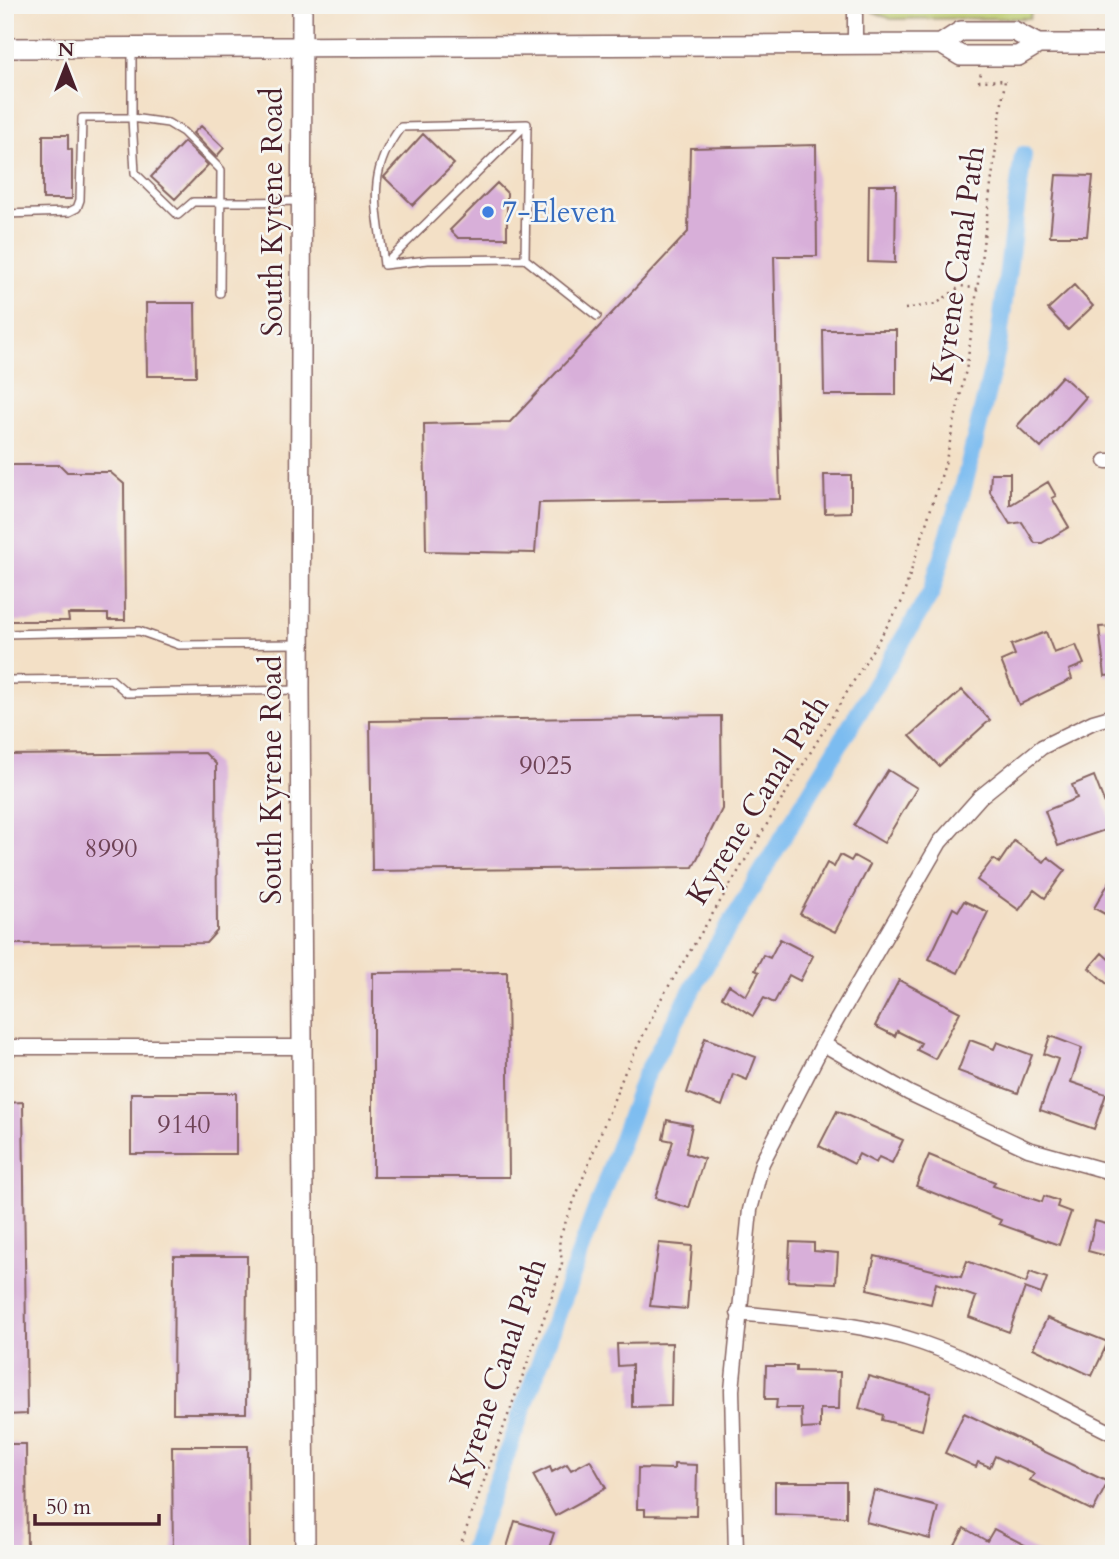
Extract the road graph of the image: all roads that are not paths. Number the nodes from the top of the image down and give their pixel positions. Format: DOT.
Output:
graph roads {
  1 [pos="302,5"];
  2 [pos="855,5"];
  3 [pos="1114,44"];
  4 [pos="855,46"];
  5 [pos="5,48"];
  6 [pos="132,48"];
  7 [pos="302,48"];
  8 [pos="132,117"];
  9 [pos="527,124"];
  10 [pos="302,201"];
  11 [pos="221,202"];
  12 [pos="5,214"];
  13 [pos="525,259"];
  14 [pos="384,265"];
  15 [pos="220,293"];
  16 [pos="597,316"];
  17 [pos="5,634"];
  18 [pos="300,643"];
  19 [pos="5,680"];
  20 [pos="300,690"];
  21 [pos="1114,716"];
  22 [pos="823,1044"];
  23 [pos="5,1047"];
  24 [pos="301,1047"];
  25 [pos="1114,1173"];
  26 [pos="738,1313"];
  27 [pos="1114,1434"];
  28 [pos="305,1554"];
  29 [pos="736,1554"];
  1 -- 7 [label="main road, South Kyrene Road"];
  2 -- 4 [label="street"];
  3 -- 4 [label="main road"];
  4 -- 7 [label="main road"];
  5 -- 6 [label="main road"];
  6 -- 7 [label="main road"];
  6 -- 8 [label="lane"];
  7 -- 10 [label="main road, South Kyrene Road"];
  8 -- 11 [label="lane"];
  8 -- 11 [label="lane"];
  8 -- 12 [label="lane"];
  9 -- 13 [label="lane"];
  9 -- 14 [label="lane"];
  9 -- 14 [label="lane"];
  10 -- 11 [label="lane"];
  10 -- 18 [label="main road, South Kyrene Road"];
  11 -- 15 [label="lane"];
  13 -- 14 [label="lane"];
  13 -- 16 [label="lane"];
  17 -- 18 [label="lane"];
  18 -- 20 [label="main road, South Kyrene Road"];
  19 -- 20 [label="lane"];
  20 -- 24 [label="main road, South Kyrene Road"];
  21 -- 22 [label="street"];
  22 -- 25 [label="street"];
  22 -- 26 [label="street"];
  23 -- 24 [label="street"];
  24 -- 28 [label="main road, South Kyrene Road"];
  26 -- 27 [label="street"];
  26 -- 29 [label="street"];
}
